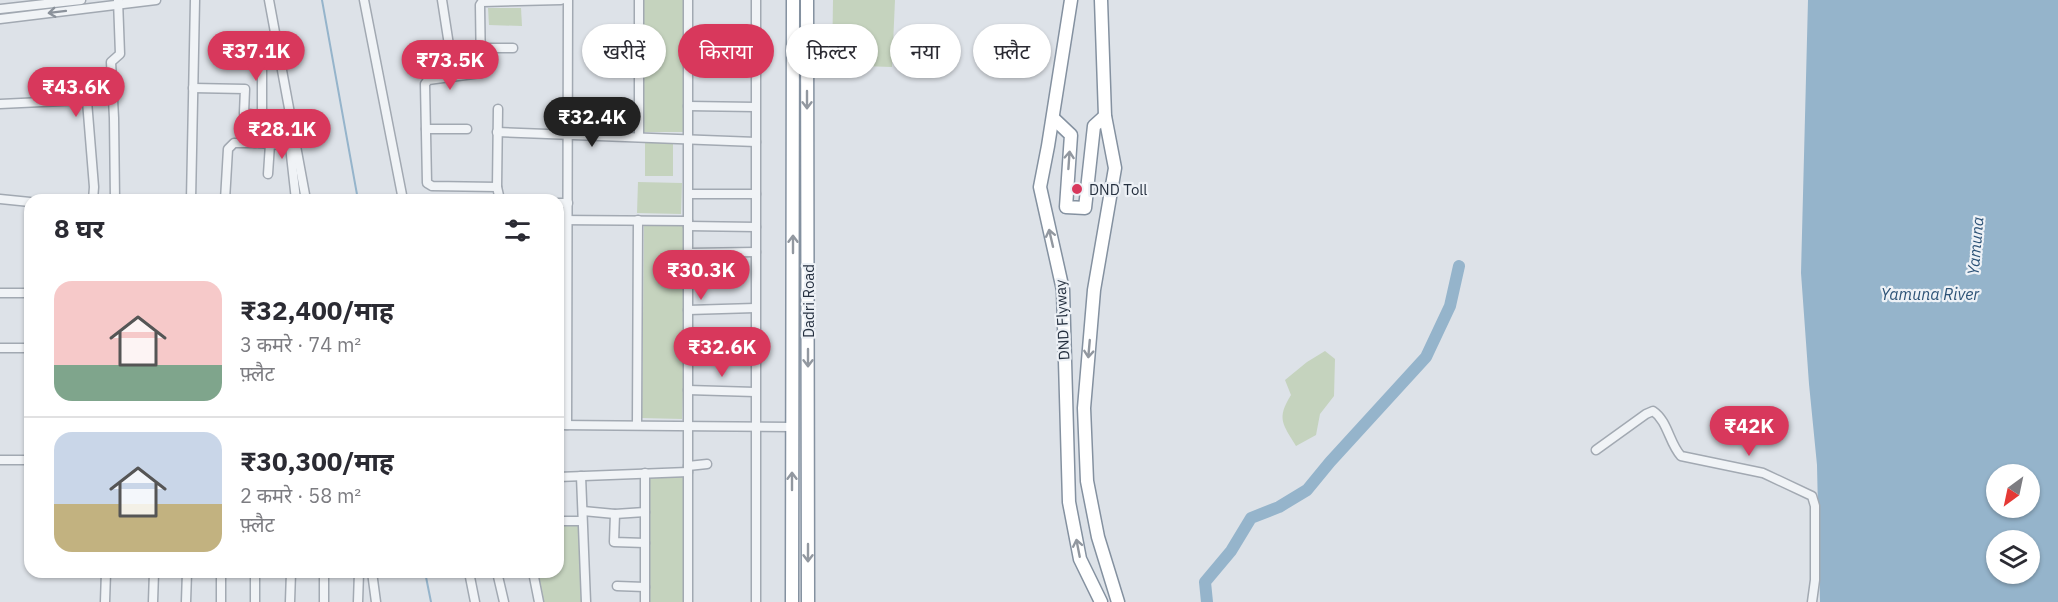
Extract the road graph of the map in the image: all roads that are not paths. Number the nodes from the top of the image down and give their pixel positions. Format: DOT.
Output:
graph roads {
  1 [pos="81,0"];
  2 [pos="156,0"];
  3 [pos="195,0"];
  4 [pos="269,0"];
  5 [pos="364,0"];
  6 [pos="442,0"];
  7 [pos="561,0"];
  8 [pos="568,0"];
  9 [pos="639,0"];
  10 [pos="688,0"];
  11 [pos="756,0"];
  12 [pos="793,0"];
  13 [pos="807,0"];
  14 [pos="1071,0"];
  15 [pos="1101,0"];
  16 [pos="122,2"];
  17 [pos="0,9"];
  18 [pos="0,19"];
  19 [pos="449,45"];
  20 [pos="481,48"];
  21 [pos="513,48"];
  22 [pos="262,59"];
  23 [pos="193,88"];
  24 [pos="0,104"];
  25 [pos="688,106"];
  26 [pos="755,107"];
  27 [pos="498,109"];
  28 [pos="1105,116"];
  29 [pos="1053,118"];
  30 [pos="426,129"];
  31 [pos="467,129"];
  32 [pos="497,132"];
  33 [pos="568,134"];
  34 [pos="639,137"];
  35 [pos="688,138"];
  36 [pos="756,142"];
  37 [pos="257,143"];
  38 [pos="270,144"];
  39 [pos="268,174"];
  40 [pos="497,188"];
  41 [pos="93,194"];
  42 [pos="115,194"];
  43 [pos="191,194"];
  44 [pos="225,194"];
  45 [pos="295,194"];
  46 [pos="305,194"];
  47 [pos="402,194"];
  48 [pos="498,194"];
  49 [pos="689,194"];
  50 [pos="756,194"];
  51 [pos="0,199"];
  52 [pos="24,201"];
  53 [pos="564,203"];
  54 [pos="568,203"];
  55 [pos="564,220"];
  56 [pos="568,220"];
  57 [pos="638,220"];
  58 [pos="688,223"];
  59 [pos="756,227"];
  60 [pos="756,252"];
  61 [pos="689,253"];
  62 [pos="0,293"];
  63 [pos="24,293"];
  64 [pos="755,308"];
  65 [pos="688,310"];
  66 [pos="0,348"];
  67 [pos="24,348"];
  68 [pos="564,357"];
  69 [pos="688,390"];
  70 [pos="755,392"];
  71 [pos="564,425"];
  72 [pos="637,425"];
  73 [pos="688,426"];
  74 [pos="755,426"];
  75 [pos="792,427"];
  76 [pos="1596,450"];
  77 [pos="0,460"];
  78 [pos="24,460"];
  79 [pos="707,464"];
  80 [pos="688,469"];
  81 [pos="645,473"];
  82 [pos="581,476"];
  83 [pos="564,477"];
  84 [pos="583,511"];
  85 [pos="645,512"];
  86 [pos="615,514"];
  87 [pos="564,521"];
  88 [pos="582,521"];
  89 [pos="645,543"];
  90 [pos="106,578"];
  91 [pos="154,578"];
  92 [pos="188,578"];
  93 [pos="221,578"];
  94 [pos="255,578"];
  95 [pos="291,578"];
  96 [pos="324,578"];
  97 [pos="359,578"];
  98 [pos="373,578"];
  99 [pos="470,578"];
  100 [pos="498,578"];
  101 [pos="534,578"];
  102 [pos="617,586"];
  103 [pos="645,587"];
  104 [pos="105,602"];
  105 [pos="153,602"];
  106 [pos="186,602"];
  107 [pos="221,602"];
  108 [pos="255,602"];
  109 [pos="290,602"];
  110 [pos="324,602"];
  111 [pos="358,602"];
  112 [pos="376,602"];
  113 [pos="476,602"];
  114 [pos="504,602"];
  115 [pos="539,602"];
  116 [pos="586,602"];
  117 [pos="645,602"];
  118 [pos="688,602"];
  119 [pos="756,602"];
  120 [pos="792,602"];
  121 [pos="808,602"];
  122 [pos="1101,602"];
  123 [pos="1118,602"];
  124 [pos="1812,602"];
  1 -- 17 [label="street"];
  2 -- 16 [label="street"];
  3 -- 23 [label="street"];
  4 -- 46 [label="street"];
  5 -- 47 [label="street"];
  6 -- 19 [label="street"];
  7 -- 20 [label="street"];
  8 -- 33 [label="street"];
  9 -- 34 [label="street"];
  10 -- 25 [label="street"];
  11 -- 26 [label="street"];
  75 -- 12 [label="highway, Dadri Road, one-way"];
  13 -- 121 [label="highway, Dadri Road, one-way"];
  14 -- 29 [label="highway, DND Flyway"];
  15 -- 28 [label="highway, DND Flyway"];
  16 -- 18 [label="street, one-way"];
  16 -- 42 [label="street"];
  20 -- 21 [label="street"];
  20 -- 30 [label="street"];
  22 -- 37 [label="street"];
  23 -- 37 [label="street"];
  23 -- 43 [label="street"];
  24 -- 41 [label="street"];
  25 -- 26 [label="street"];
  25 -- 35 [label="street"];
  26 -- 36 [label="street"];
  27 -- 32 [label="street"];
  28 -- 29 [label="highway, one-way"];
  28 -- 123 [label="highway, DND Flyway, one-way"];
  122 -- 29 [label="highway, DND Flyway, one-way"];
  30 -- 31 [label="street"];
  30 -- 40 [label="street"];
  32 -- 33 [label="street"];
  32 -- 40 [label="street"];
  33 -- 34 [label="street"];
  33 -- 54 [label="street"];
  34 -- 35 [label="street"];
  35 -- 36 [label="street"];
  35 -- 49 [label="street"];
  36 -- 50 [label="street"];
  37 -- 38 [label="street"];
  37 -- 44 [label="street"];
  38 -- 39 [label="street"];
  38 -- 45 [label="street"];
  40 -- 48 [label="street"];
  49 -- 50 [label="street"];
  49 -- 58 [label="street"];
  50 -- 59 [label="street"];
  51 -- 52 [label="street"];
  53 -- 54 [label="street"];
  54 -- 56 [label="street"];
  55 -- 56 [label="street"];
  56 -- 57 [label="street"];
  56 -- 68 [label="street"];
  57 -- 58 [label="street"];
  57 -- 72 [label="street"];
  58 -- 59 [label="street"];
  58 -- 61 [label="street"];
  59 -- 60 [label="street"];
  60 -- 61 [label="street"];
  60 -- 64 [label="street"];
  61 -- 65 [label="street"];
  62 -- 63 [label="street"];
  64 -- 65 [label="street"];
  64 -- 70 [label="street"];
  65 -- 69 [label="street"];
  66 -- 67 [label="street"];
  69 -- 70 [label="street"];
  69 -- 73 [label="street"];
  70 -- 74 [label="street"];
  71 -- 72 [label="street"];
  72 -- 73 [label="street"];
  73 -- 74 [label="street"];
  73 -- 80 [label="street"];
  74 -- 75 [label="street"];
  74 -- 119 [label="street"];
  120 -- 75 [label="highway, Dadri Road, one-way"];
  76 -- 124 [label="street"];
  77 -- 78 [label="street"];
  79 -- 80 [label="street"];
  80 -- 81 [label="street"];
  80 -- 118 [label="street"];
  81 -- 82 [label="street"];
  81 -- 85 [label="street"];
  82 -- 83 [label="street"];
  82 -- 84 [label="street"];
  84 -- 86 [label="street"];
  84 -- 88 [label="street"];
  85 -- 86 [label="street"];
  85 -- 89 [label="street"];
  86 -- 89 [label="street"];
  87 -- 88 [label="street"];
  88 -- 116 [label="street"];
  89 -- 103 [label="street"];
  90 -- 104 [label="street"];
  91 -- 105 [label="street"];
  92 -- 106 [label="street"];
  93 -- 107 [label="street"];
  94 -- 108 [label="street"];
  95 -- 109 [label="street"];
  96 -- 110 [label="street"];
  97 -- 111 [label="street"];
  98 -- 112 [label="street"];
  99 -- 113 [label="street"];
  100 -- 114 [label="street"];
  101 -- 115 [label="street"];
  102 -- 103 [label="street"];
  103 -- 117 [label="street"];
}
